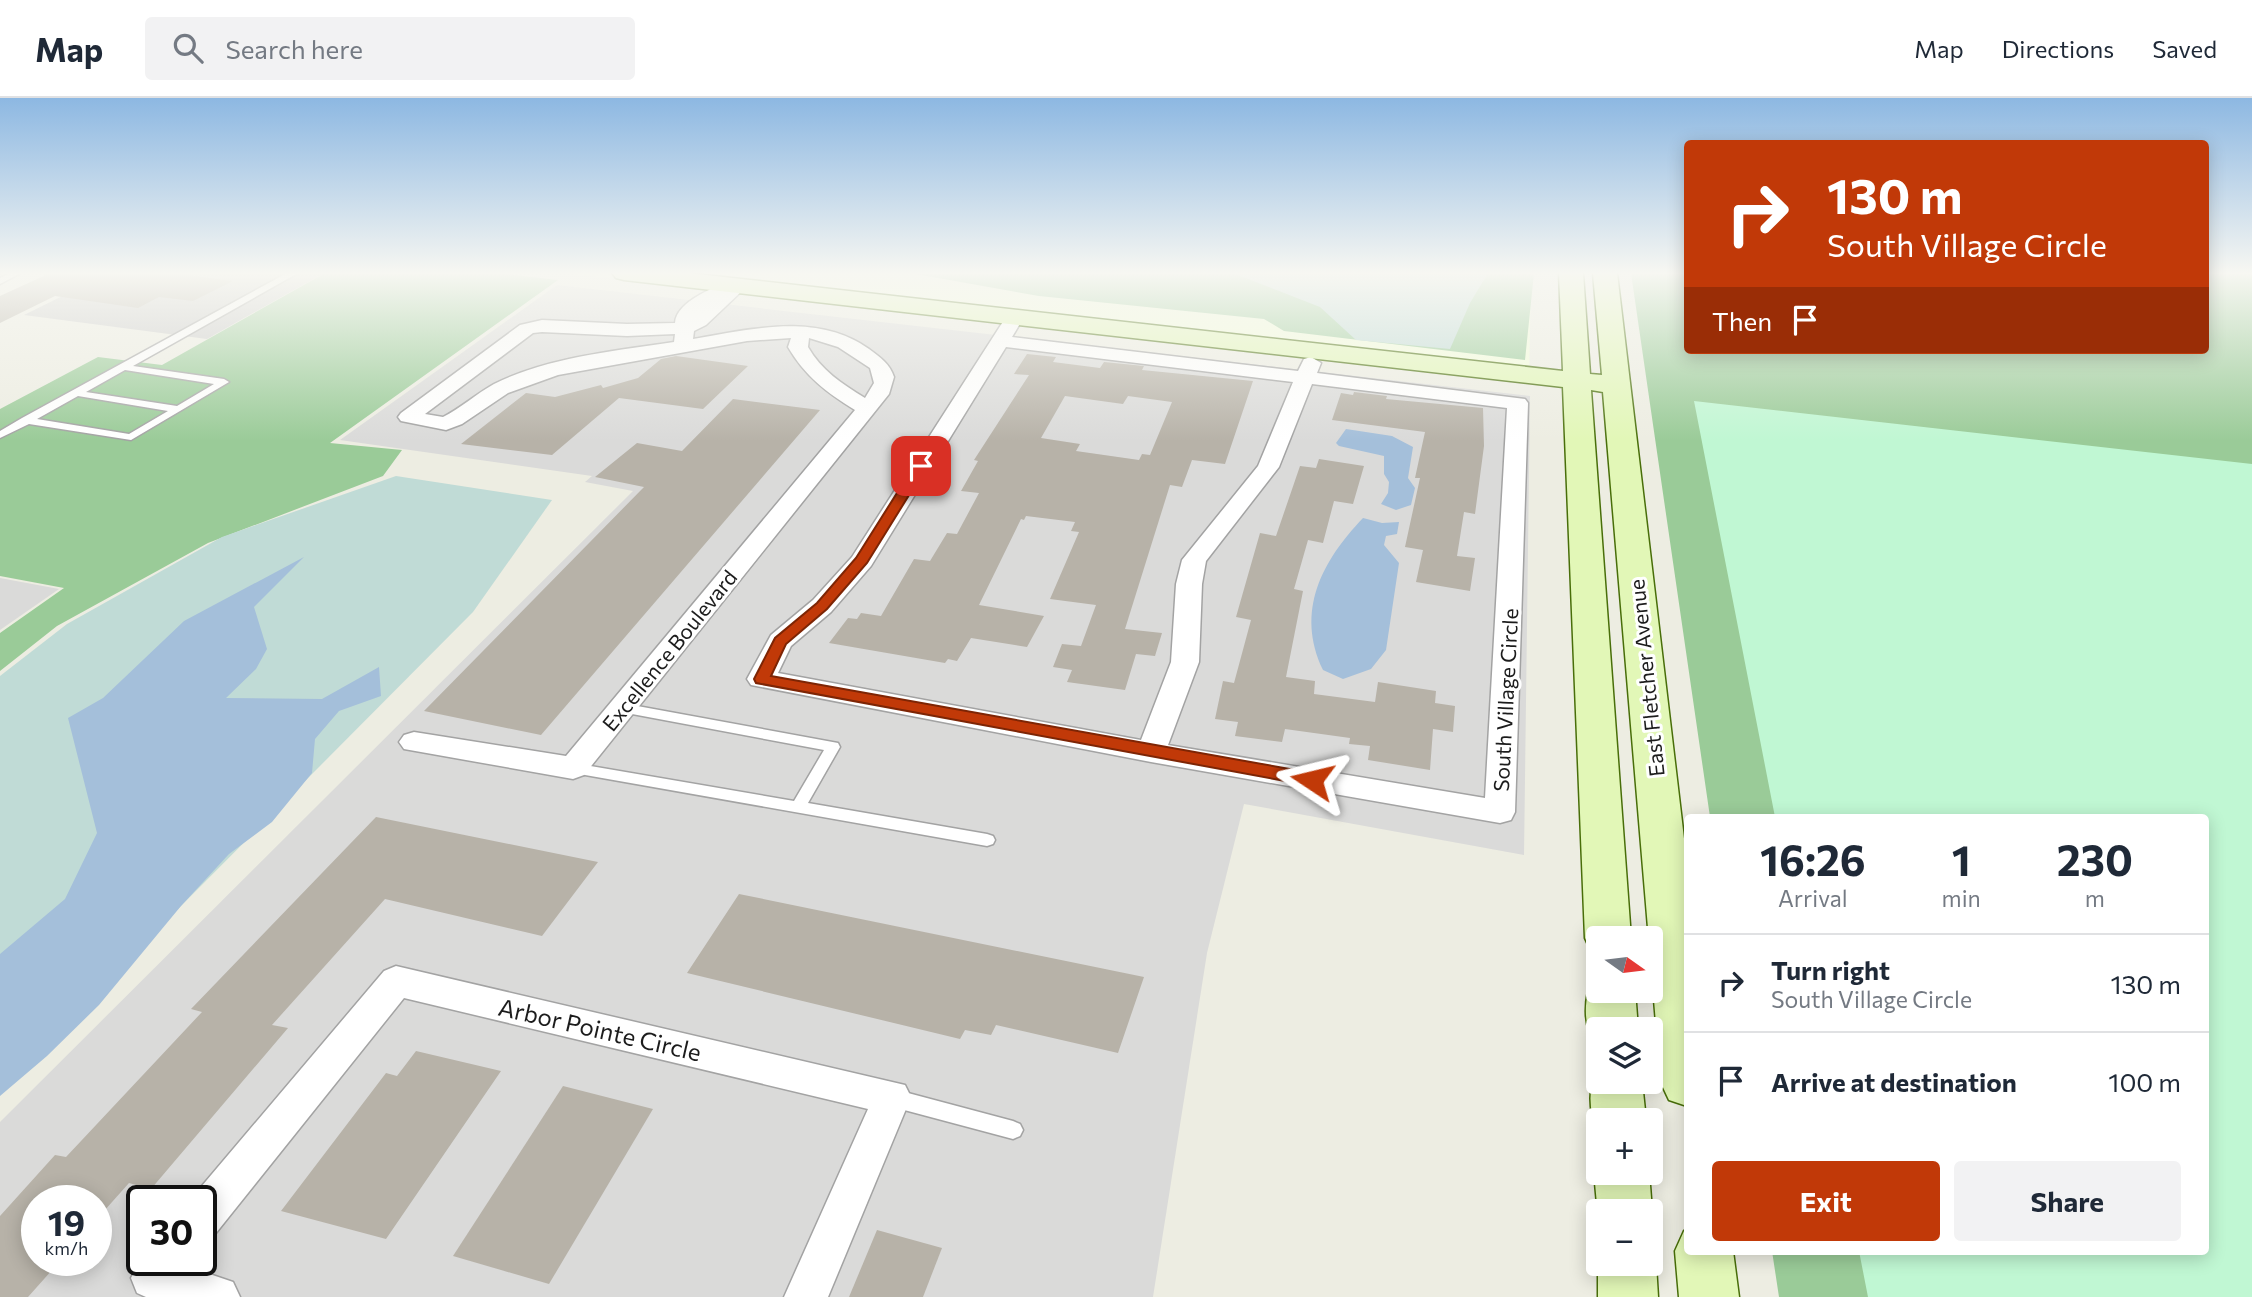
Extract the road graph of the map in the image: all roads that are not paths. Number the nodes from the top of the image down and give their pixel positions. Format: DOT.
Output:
graph roads {
  1 [pos="192,329"];
  2 [pos="531,329"];
  3 [pos="605,329"];
  4 [pos="692,329"];
  5 [pos="1009,329"];
  6 [pos="1120,329"];
  7 [pos="1574,329"];
  8 [pos="1611,329"];
  9 [pos="801,333"];
  10 [pos="684,337"];
  11 [pos="1002,341"];
  12 [pos="1315,351"];
  13 [pos="123,367"];
  14 [pos="1305,379"];
  15 [pos="1577,380"];
  16 [pos="1618,385"];
  17 [pos="76,393"];
  18 [pos="867,408"];
  19 [pos="178,409"];
  20 [pos="26,420"];
  21 [pos="0,435"];
  22 [pos="621,709"];
  23 [pos="414,742"];
  24 [pos="1151,752"];
  25 [pos="573,768"];
  26 [pos="798,807"];
  27 [pos="987,840"];
  28 [pos="1607,926"];
  29 [pos="1684,1053"];
  30 [pos="892,1097"];
  31 [pos="1013,1130"];
  32 [pos="217,1199"];
  33 [pos="1704,1255"];
  34 [pos="154,1276"];
  35 [pos="1627,1276"];
  36 [pos="218,1297"];
  37 [pos="806,1297"];
  38 [pos="1628,1297"];
  39 [pos="1709,1297"];
  1 -- 13 [label="lane"];
  2 -- 10 [label="street"];
  3 -- 10 [label="street"];
  4 -- 10 [label="street"];
  5 -- 11 [label="street, South Village Circle"];
  6 -- 12 [label="main road"];
  7 -- 15 [label="main road"];
  8 -- 16 [label="main road, East Fletcher Avenue"];
  9 -- 10 [label="street, Excellence Boulevard"];
  9 -- 18 [label="street"];
  9 -- 18 [label="street, Excellence Boulevard"];
  11 -- 14 [label="street, South Village Circle"];
  11 -- 24 [label="street, South Village Circle"];
  12 -- 14 [label="street"];
  12 -- 15 [label="main road"];
  13 -- 17 [label="lane"];
  13 -- 19 [label="lane"];
  14 -- 24 [label="street"];
  14 -- 24 [label="street, South Village Circle"];
  15 -- 16 [label="main road"];
  15 -- 28 [label="main road"];
  16 -- 29 [label="main road, East Fletcher Avenue"];
  17 -- 19 [label="lane"];
  17 -- 20 [label="lane"];
  18 -- 22 [label="street, Excellence Boulevard"];
  19 -- 20 [label="lane"];
  20 -- 21 [label="lane"];
  22 -- 25 [label="street, Excellence Boulevard"];
  22 -- 26 [label="lane"];
  23 -- 25 [label="street"];
  25 -- 26 [label="lane"];
  26 -- 27 [label="lane"];
  30 -- 31 [label="lane"];
  30 -- 32 [label="street, Arbor Pointe Circle"];
  30 -- 37 [label="street"];
  33 -- 39 [label="main road"];
  34 -- 36 [label="street"];
  35 -- 38 [label="main road"];
}
